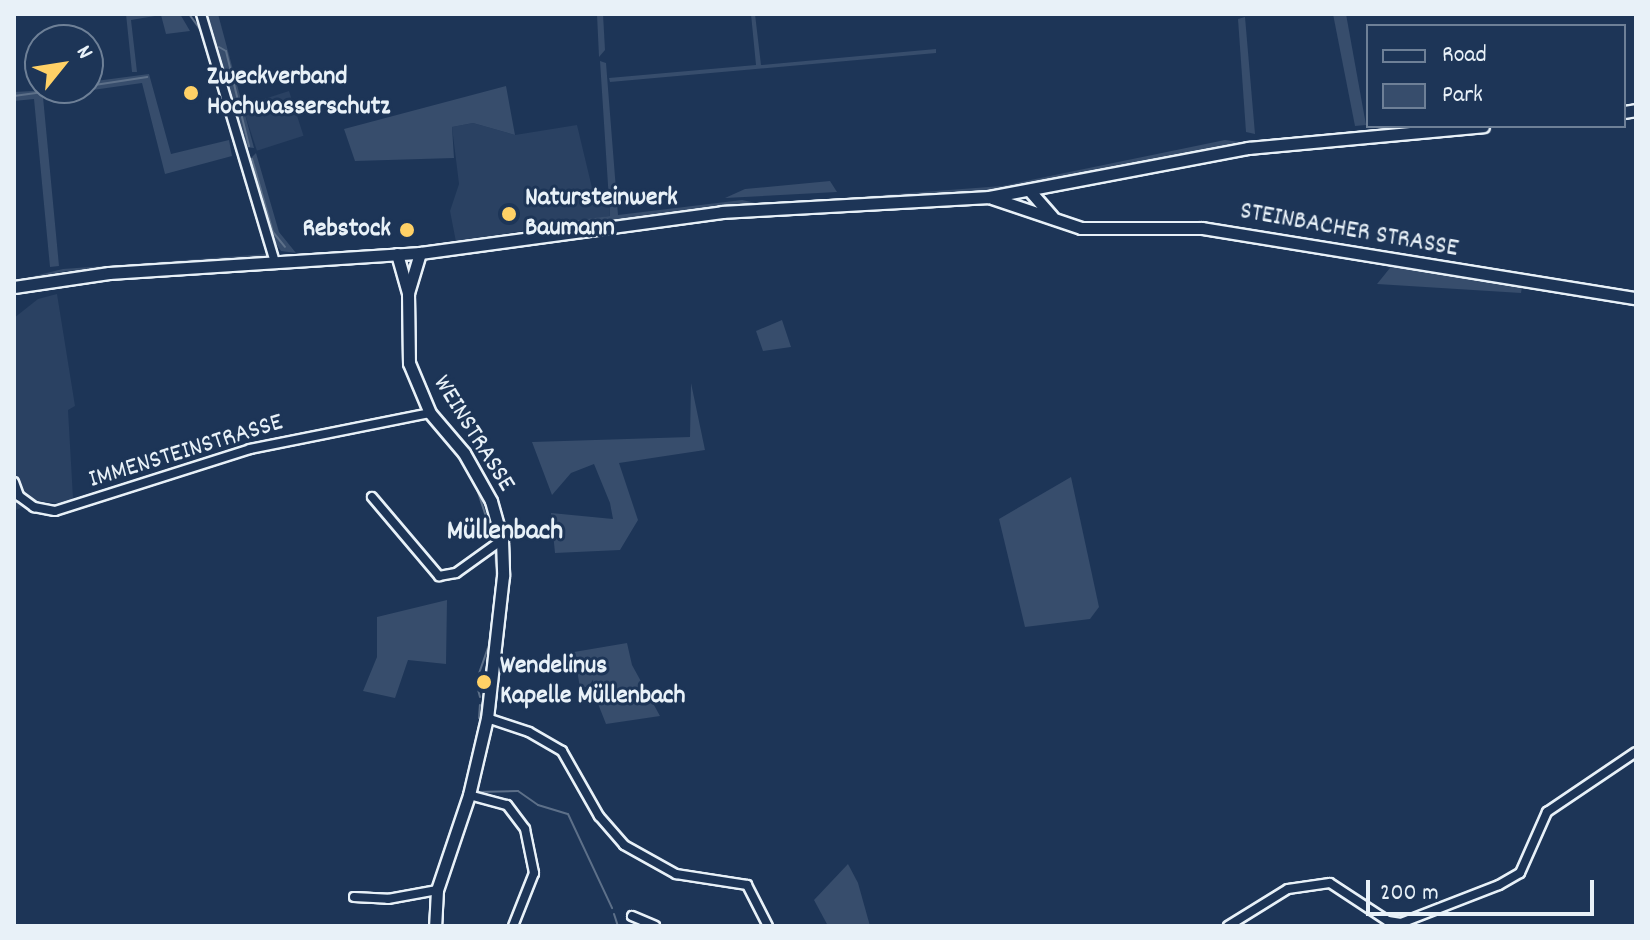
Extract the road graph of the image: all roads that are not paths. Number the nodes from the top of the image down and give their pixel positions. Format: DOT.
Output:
graph roads {
  1 [pos="201,14"];
  2 [pos="1462,128"];
  3 [pos="1029,190"];
  4 [pos="989,197"];
  5 [pos="1055,219"];
  6 [pos="420,253"];
  7 [pos="397,254"];
  8 [pos="275,263"];
  9 [pos="14,287"];
  10 [pos="408,293"];
  11 [pos="1636,298"];
  12 [pos="430,413"];
  13 [pos="14,482"];
  14 [pos="372,497"];
  15 [pos="497,541"];
  16 [pos="487,718"];
  17 [pos="1636,752"];
  18 [pos="469,795"];
  19 [pos="437,890"];
  20 [pos="354,897"];
  21 [pos="632,916"];
  22 [pos="435,926"];
  23 [pos="513,926"];
  24 [pos="655,926"];
  25 [pos="768,926"];
  26 [pos="1228,926"];
  1 -- 8 [label="street"];
  2 -- 3 [label="street"];
  3 -- 4 [label="street"];
  3 -- 5 [label="street"];
  4 -- 5 [label="street, STEINBACHER STRASSE"];
  4 -- 6 [label="street"];
  5 -- 11 [label="street, STEINBACHER STRASSE"];
  6 -- 7 [label="street"];
  6 -- 10 [label="street, WEINSTRASSE"];
  7 -- 8 [label="street"];
  7 -- 10 [label="street, WEINSTRASSE"];
  8 -- 9 [label="street"];
  10 -- 12 [label="street, WEINSTRASSE"];
  12 -- 13 [label="street, IMMENSTEINSTRASSE"];
  12 -- 15 [label="street, WEINSTRASSE"];
  14 -- 15 [label="street"];
  15 -- 16 [label="street, WEINSTRASSE"];
  16 -- 18 [label="street, WEINSTRASSE"];
  16 -- 25 [label="street"];
  17 -- 26 [label="street"];
  18 -- 19 [label="street, WEINSTRASSE"];
  18 -- 23 [label="street"];
  19 -- 20 [label="street"];
  19 -- 22 [label="street, WEINSTRASSE"];
  21 -- 24 [label="street"];
}
